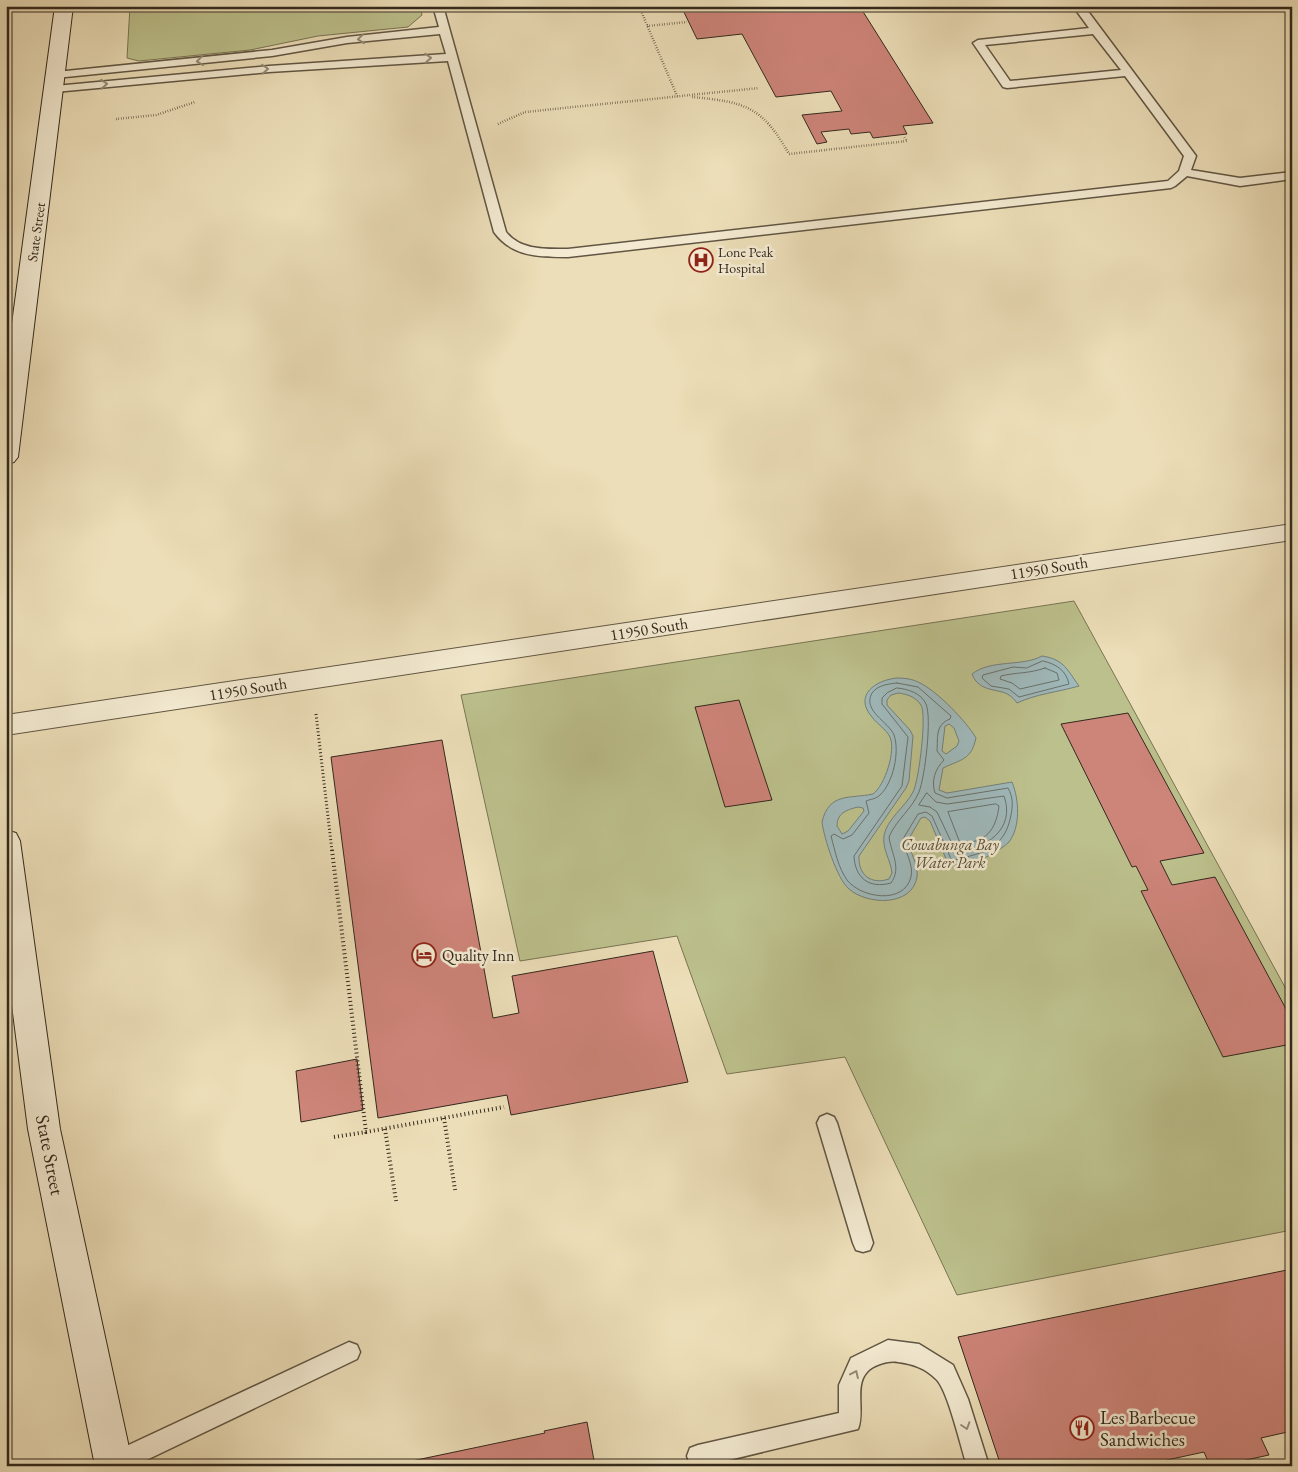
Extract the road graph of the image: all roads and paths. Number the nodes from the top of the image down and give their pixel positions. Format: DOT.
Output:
graph roads {
  1 [pos="64,6"];
  2 [pos="438,6"];
  3 [pos="639,6"];
  4 [pos="1078,6"];
  5 [pos="1155,6"];
  6 [pos="1159,6"];
  7 [pos="687,22"];
  8 [pos="647,26"];
  9 [pos="444,30"];
  10 [pos="1097,30"];
  11 [pos="452,57"];
  12 [pos="1128,72"];
  13 [pos="56,82"];
  14 [pos="759,88"];
  15 [pos="678,96"];
  16 [pos="684,96"];
  17 [pos="139,118"];
  18 [pos="116,119"];
  19 [pos="496,125"];
  20 [pos="904,136"];
  21 [pos="1184,172"];
  22 [pos="1292,175"];
  23 [pos="6,457"];
  24 [pos="1292,532"];
  25 [pos="316,714"];
  26 [pos="6,725"];
  27 [pos="6,841"];
  28 [pos="504,1107"];
  29 [pos="444,1118"];
  30 [pos="827,1122"];
  31 [pos="385,1129"];
  32 [pos="366,1132"];
  33 [pos="334,1137"];
  34 [pos="455,1190"];
  35 [pos="396,1201"];
  36 [pos="863,1244"];
  37 [pos="349,1352"];
  38 [pos="698,1456"];
  39 [pos="114,1465"];
  40 [pos="978,1466"];
  1 -- 13 [label="main road, State Street"];
  2 -- 9 [label="lane"];
  3 -- 8 [label="path"];
  4 -- 10 [label="lane"];
  5 -- 6 [label="lane"];
  7 -- 8 [label="path"];
  8 -- 15 [label="path"];
  9 -- 11 [label="lane"];
  9 -- 13 [label="lane, one-way"];
  10 -- 12 [label="lane"];
  10 -- 12 [label="lane"];
  13 -- 11 [label="lane, one-way"];
  11 -- 21 [label="lane"];
  12 -- 21 [label="lane"];
  13 -- 23 [label="main road, State Street"];
  14 -- 16 [label="path"];
  15 -- 16 [label="path"];
  15 -- 19 [label="path"];
  16 -- 20 [label="path"];
  17 -- 18 [label="path"];
  21 -- 22 [label="lane"];
  24 -- 26 [label="main road, 11950 South"];
  25 -- 32 [label="path"];
  27 -- 39 [label="main road, State Street"];
  28 -- 29 [label="path"];
  29 -- 31 [label="path"];
  29 -- 34 [label="path"];
  30 -- 36 [label="lane"];
  31 -- 32 [label="path"];
  31 -- 35 [label="path"];
  32 -- 33 [label="path"];
  37 -- 39 [label="lane"];
  38 -- 40 [label="lane, one-way"];
}
